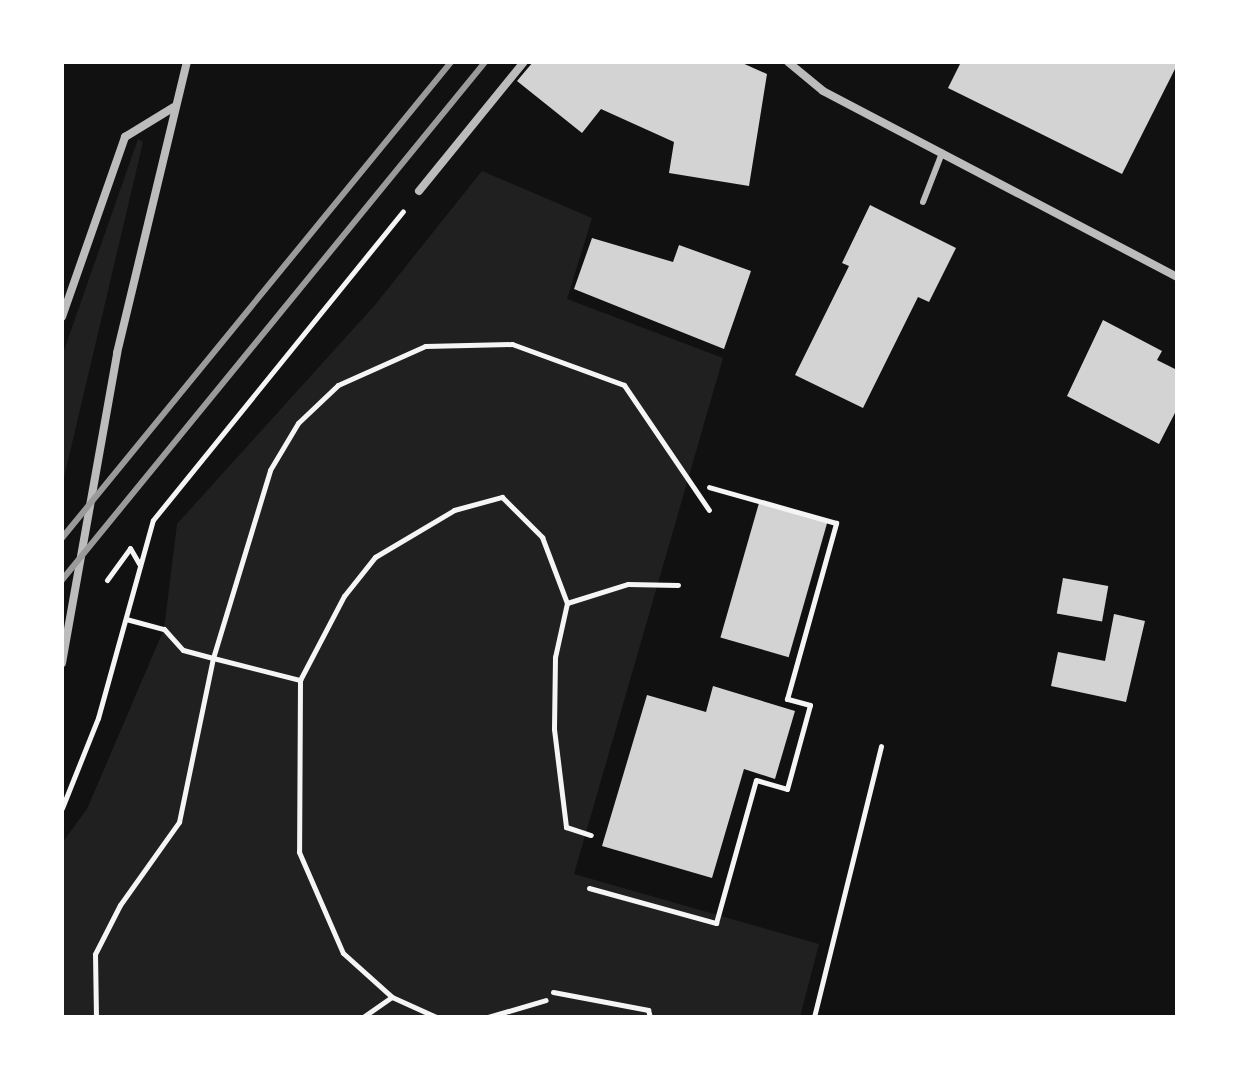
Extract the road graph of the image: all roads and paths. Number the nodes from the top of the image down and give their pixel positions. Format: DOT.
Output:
graph roads {
  1 [pos="187,62"];
  2 [pos="524,62"];
  3 [pos="788,62"];
  4 [pos="174,107"];
  5 [pos="942,153"];
  6 [pos="419,191"];
  7 [pos="923,202"];
  8 [pos="1177,277"];
  9 [pos="62,317"];
  10 [pos="709,487"];
  11 [pos="709,510"];
  12 [pos="678,585"];
  13 [pos="567,603"];
  14 [pos="126,619"];
  15 [pos="213,658"];
  16 [pos="62,663"];
  17 [pos="300,680"];
  18 [pos="881,746"];
  19 [pos="62,808"];
  20 [pos="591,835"];
  21 [pos="589,888"];
  22 [pos="553,992"];
  23 [pos="392,997"];
  24 [pos="546,1000"];
  25 [pos="96,1017"];
  26 [pos="363,1017"];
  27 [pos="436,1017"];
  28 [pos="488,1017"];
  29 [pos="650,1017"];
  30 [pos="814,1017"];
  1 -- 4 [label="street"];
  2 -- 6 [label="street"];
  3 -- 5 [label="street"];
  4 -- 9 [label="street"];
  4 -- 16 [label="street"];
  5 -- 7 [label="lane"];
  5 -- 8 [label="street"];
  6 -- 14 [label="path"];
  10 -- 21 [label="path"];
  11 -- 15 [label="path"];
  12 -- 13 [label="path"];
  13 -- 17 [label="path"];
  13 -- 20 [label="path"];
  14 -- 15 [label="path"];
  14 -- 19 [label="path"];
  15 -- 17 [label="path"];
  15 -- 25 [label="path"];
  17 -- 23 [label="path"];
  18 -- 30 [label="path"];
  22 -- 29 [label="path"];
  23 -- 26 [label="path"];
  23 -- 27 [label="path"];
  24 -- 28 [label="path"];
}
